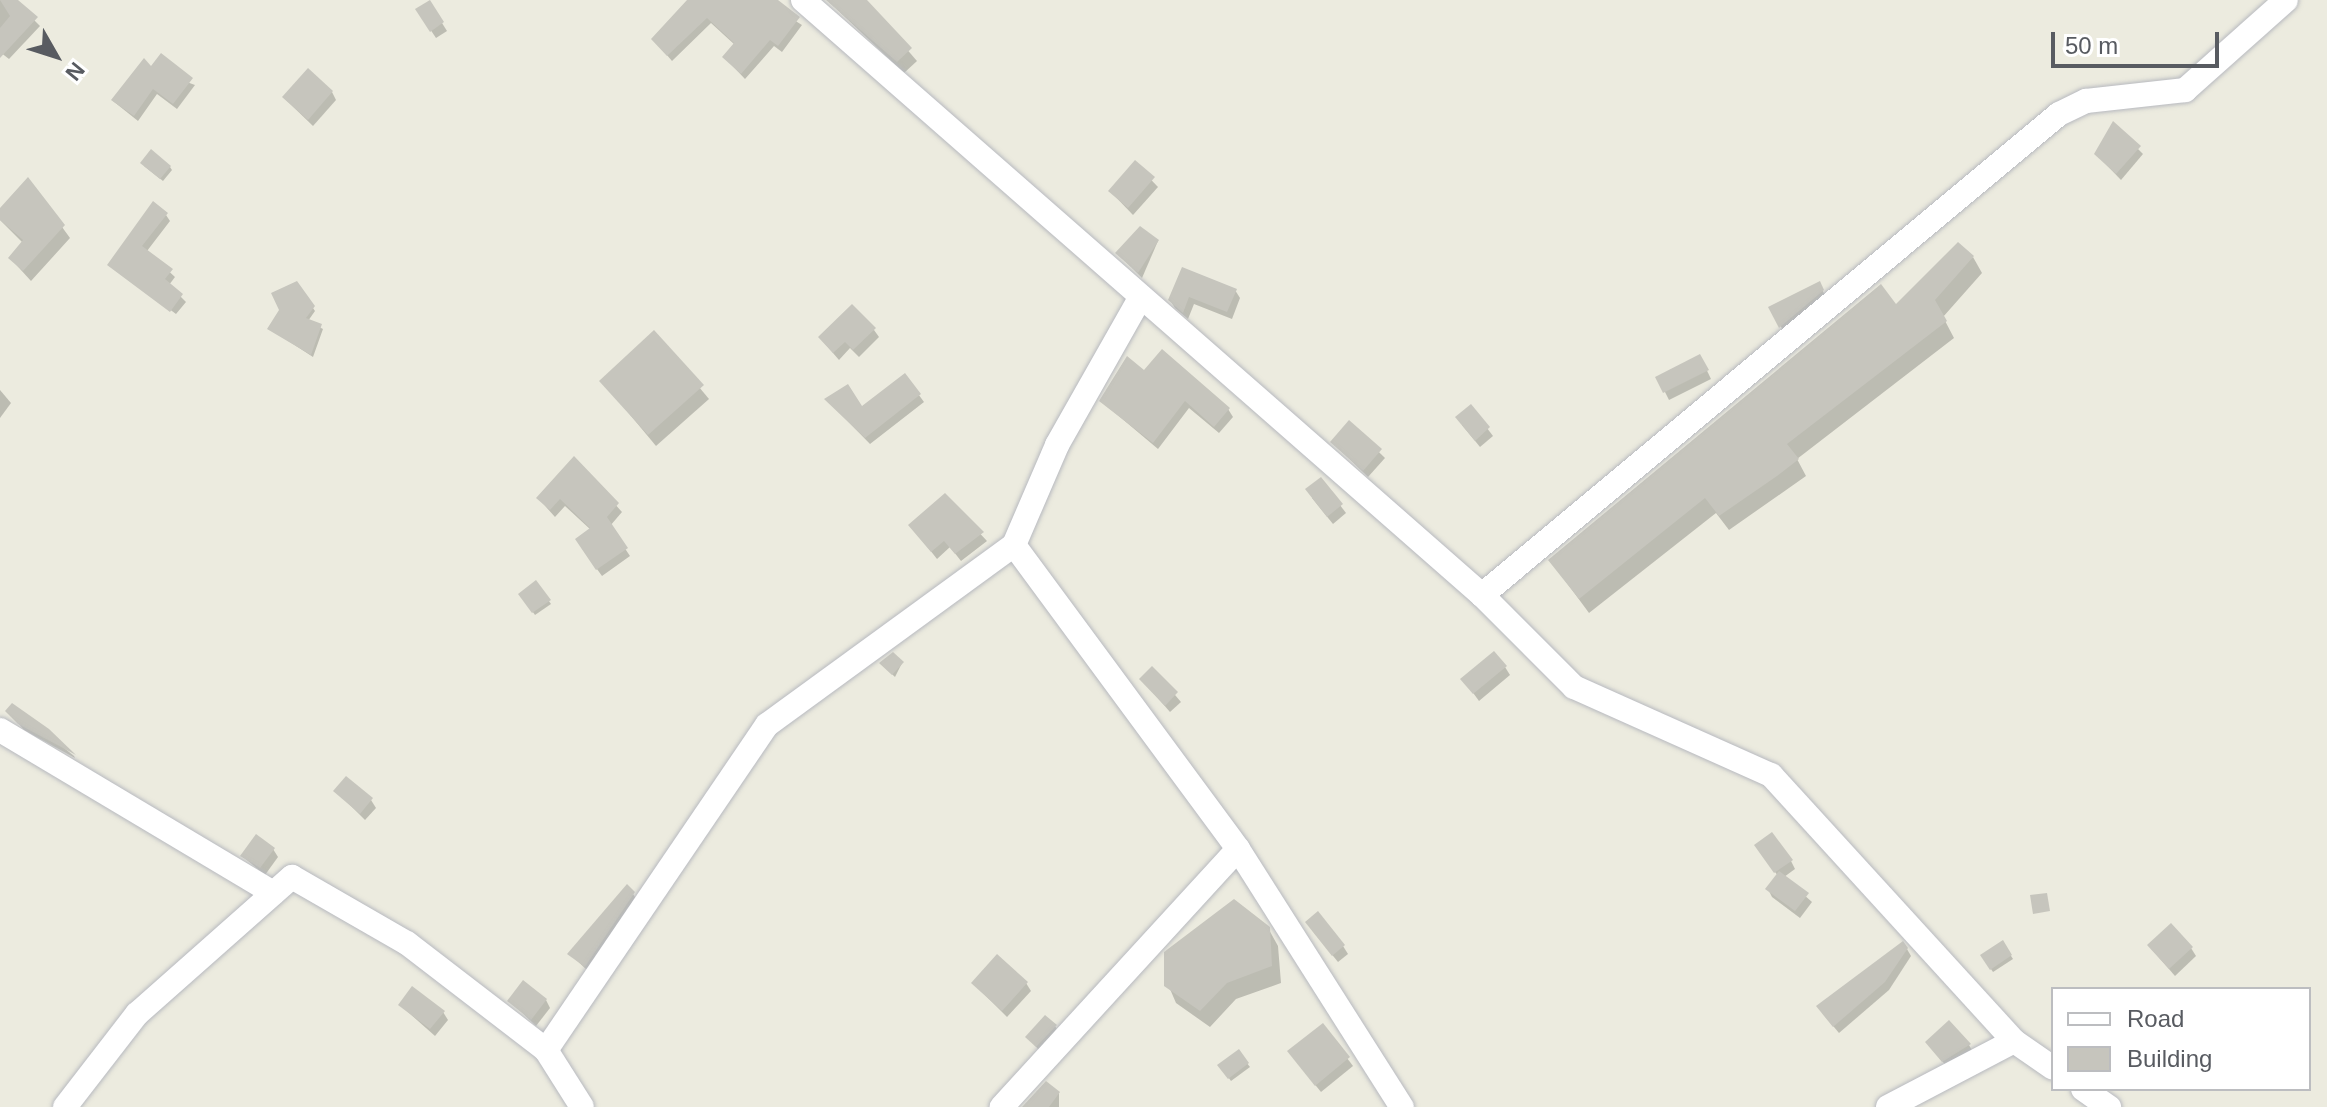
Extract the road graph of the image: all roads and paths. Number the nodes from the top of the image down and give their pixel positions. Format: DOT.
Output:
graph roads {
  1 [pos="803,0"];
  2 [pos="2286,0"];
  3 [pos="1139,300"];
  4 [pos="1014,545"];
  5 [pos="1482,595"];
  6 [pos="0,730"];
  7 [pos="1238,849"];
  8 [pos="273,893"];
  9 [pos="2014,1041"];
  10 [pos="546,1050"];
  11 [pos="2051,1067"];
  12 [pos="2086,1091"];
  13 [pos="65,1107"];
  14 [pos="582,1107"];
  15 [pos="1002,1107"];
  16 [pos="1402,1107"];
  17 [pos="1888,1107"];
  18 [pos="2109,1107"];
  1 -- 3 [label="street"];
  2 -- 5 [label="street"];
  3 -- 4 [label="street"];
  3 -- 5 [label="street"];
  4 -- 7 [label="street"];
  4 -- 10 [label="street"];
  5 -- 9 [label="street"];
  6 -- 8 [label="street"];
  7 -- 15 [label="street"];
  7 -- 16 [label="street"];
  8 -- 10 [label="street"];
  8 -- 13 [label="street"];
  9 -- 11 [label="street"];
  9 -- 17 [label="street"];
  10 -- 14 [label="street"];
  12 -- 18 [label="street"];
}
